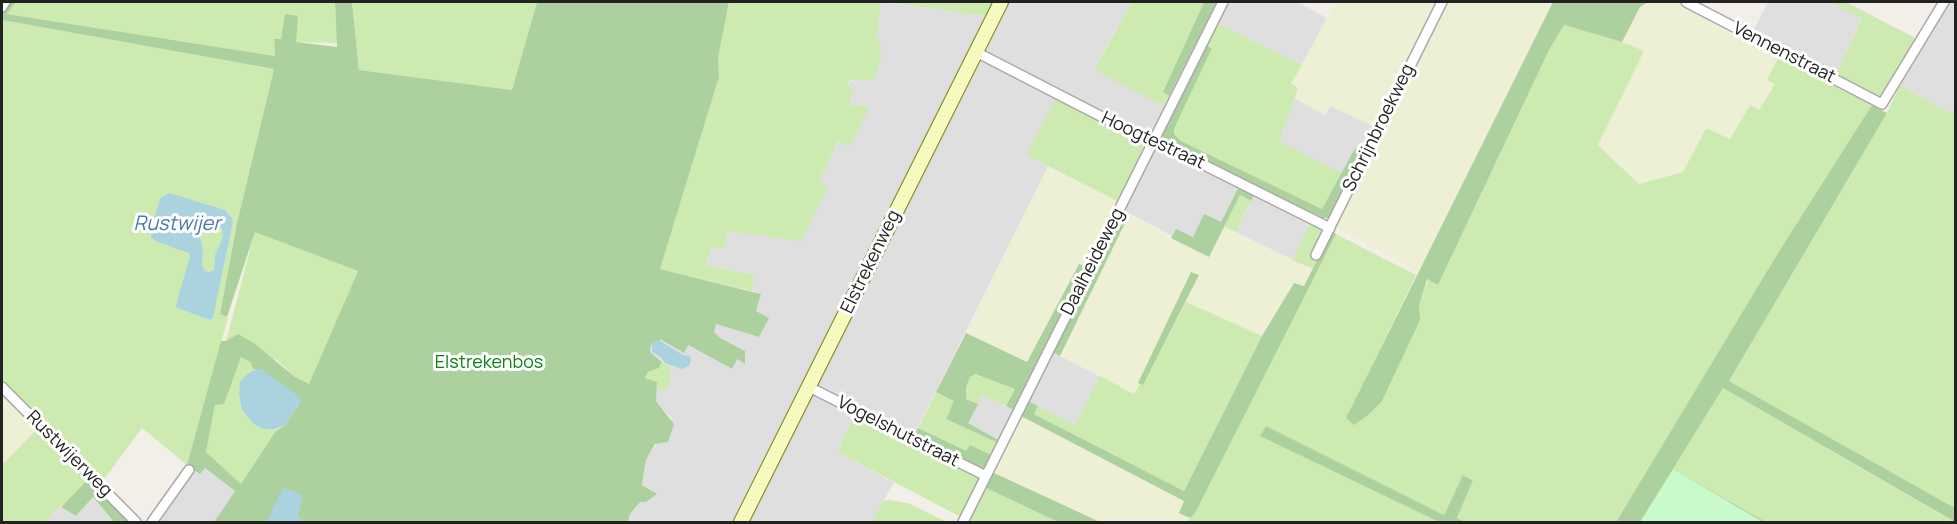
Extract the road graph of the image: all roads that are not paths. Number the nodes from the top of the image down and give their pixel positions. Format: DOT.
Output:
graph roads {
  1 [pos="5,2"];
  2 [pos="1001,2"];
  3 [pos="1223,2"];
  4 [pos="1442,2"];
  5 [pos="1686,2"];
  6 [pos="1944,2"];
  7 [pos="2,7"];
  8 [pos="976,52"];
  9 [pos="1154,140"];
  10 [pos="1330,228"];
  11 [pos="1316,255"];
  12 [pos="2,387"];
  13 [pos="809,387"];
  14 [pos="189,470"];
  15 [pos="986,476"];
  16 [pos="136,522"];
  17 [pos="152,522"];
  18 [pos="741,522"];
  19 [pos="963,522"];
  1 -- 7 [label="street"];
  2 -- 8 [label="street, Elstrekenweg"];
  3 -- 9 [label="street, Daalheideweg"];
  4 -- 10 [label="street, Schrijnbroekweg"];
  5 -- 6 [label="street, Vennenstraat"];
  8 -- 9 [label="street, Hoogtestraat"];
  8 -- 13 [label="street, Elstrekenweg"];
  9 -- 10 [label="street, Hoogtestraat"];
  9 -- 15 [label="street, Daalheideweg"];
  10 -- 11 [label="street, Schrijnbroekweg"];
  12 -- 16 [label="street, Rustwijerweg"];
  13 -- 15 [label="street, Vogelshutstraat"];
  13 -- 18 [label="street, Elstrekenweg"];
  14 -- 17 [label="street"];
  15 -- 19 [label="street, Daalheideweg"];
}
